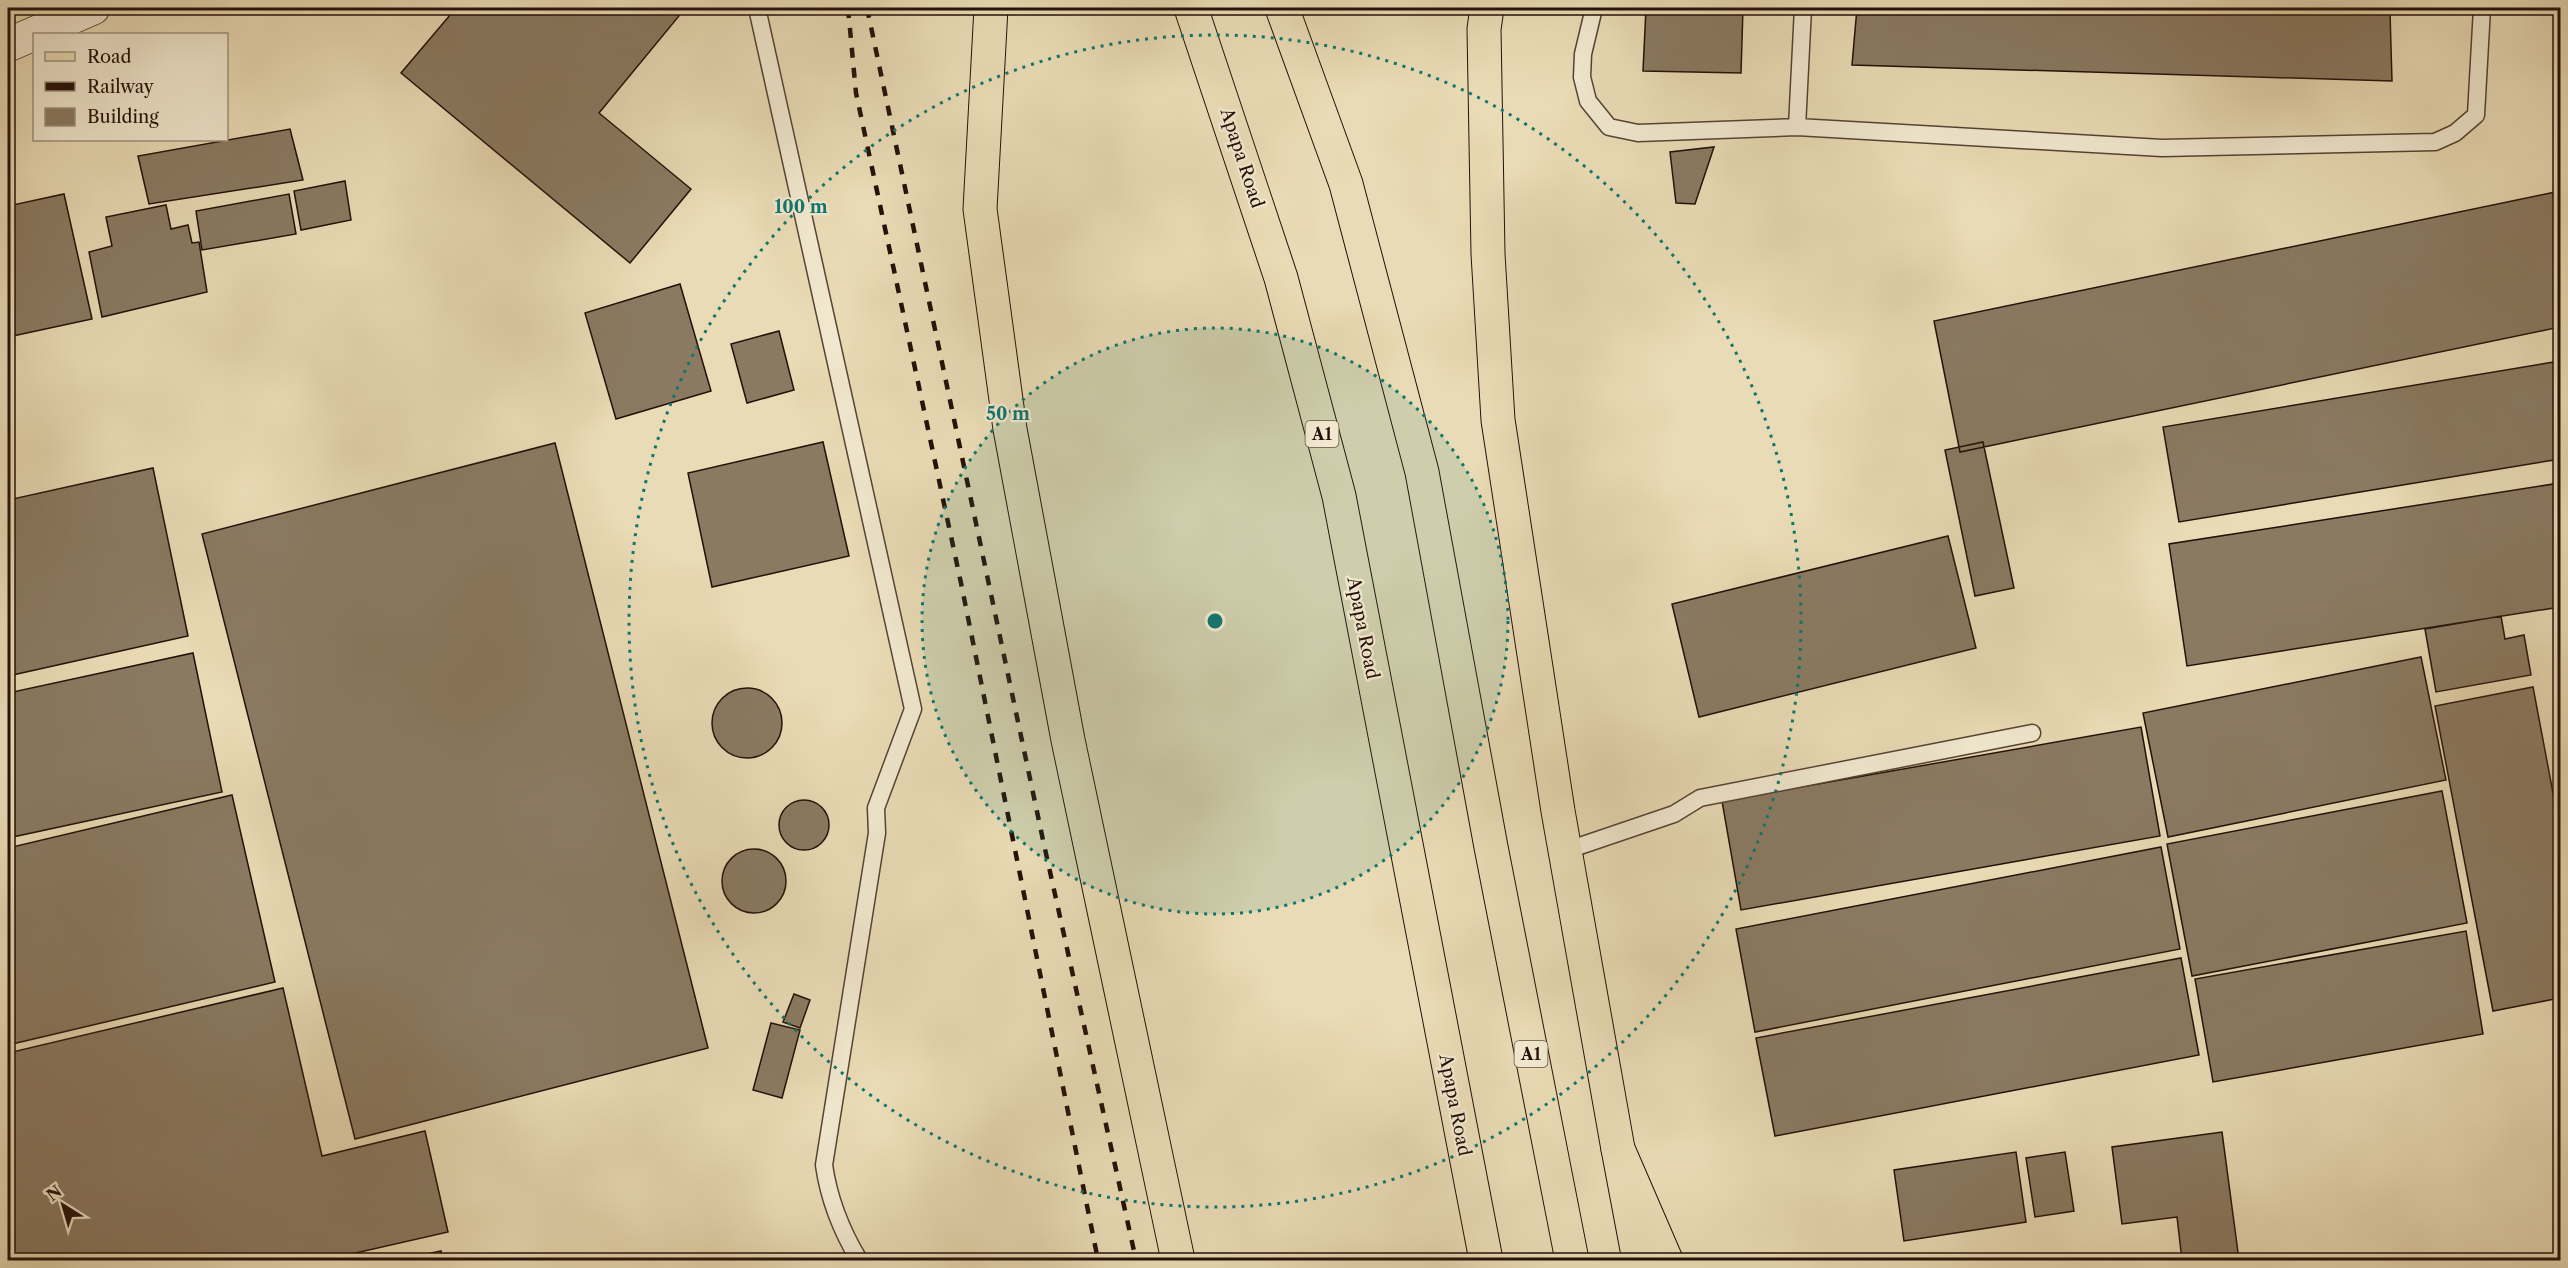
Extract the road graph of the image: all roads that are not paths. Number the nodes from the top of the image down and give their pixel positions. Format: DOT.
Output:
graph roads {
  1 [pos="93,8"];
  2 [pos="757,8"];
  3 [pos="991,8"];
  4 [pos="1191,8"];
  5 [pos="1282,8"];
  6 [pos="1487,8"];
  7 [pos="1594,8"];
  8 [pos="1803,8"];
  9 [pos="2482,8"];
  10 [pos="36,33"];
  11 [pos="33,34"];
  12 [pos="8,45"];
  13 [pos="1797,127"];
  14 [pos="2032,733"];
  15 [pos="1565,850"];
  16 [pos="1618,1149"];
  17 [pos="859,1260"];
  18 [pos="1178,1260"];
  19 [pos="1486,1260"];
  20 [pos="1572,1260"];
  21 [pos="1639,1260"];
  22 [pos="1666,1260"];
  1 -- 10 [label="street"];
  2 -- 17 [label="lane"];
  3 -- 18 [label="main road"];
  4 -- 19 [label="main road, Apapa Road / A1"];
  5 -- 20 [label="main road, A1"];
  6 -- 15 [label="main road"];
  7 -- 13 [label="lane"];
  8 -- 13 [label="lane"];
  9 -- 13 [label="lane"];
  11 -- 12 [label="street"];
  14 -- 15 [label="lane"];
  15 -- 16 [label="main road"];
  16 -- 21 [label="main road"];
  16 -- 22 [label="main road"];
}
